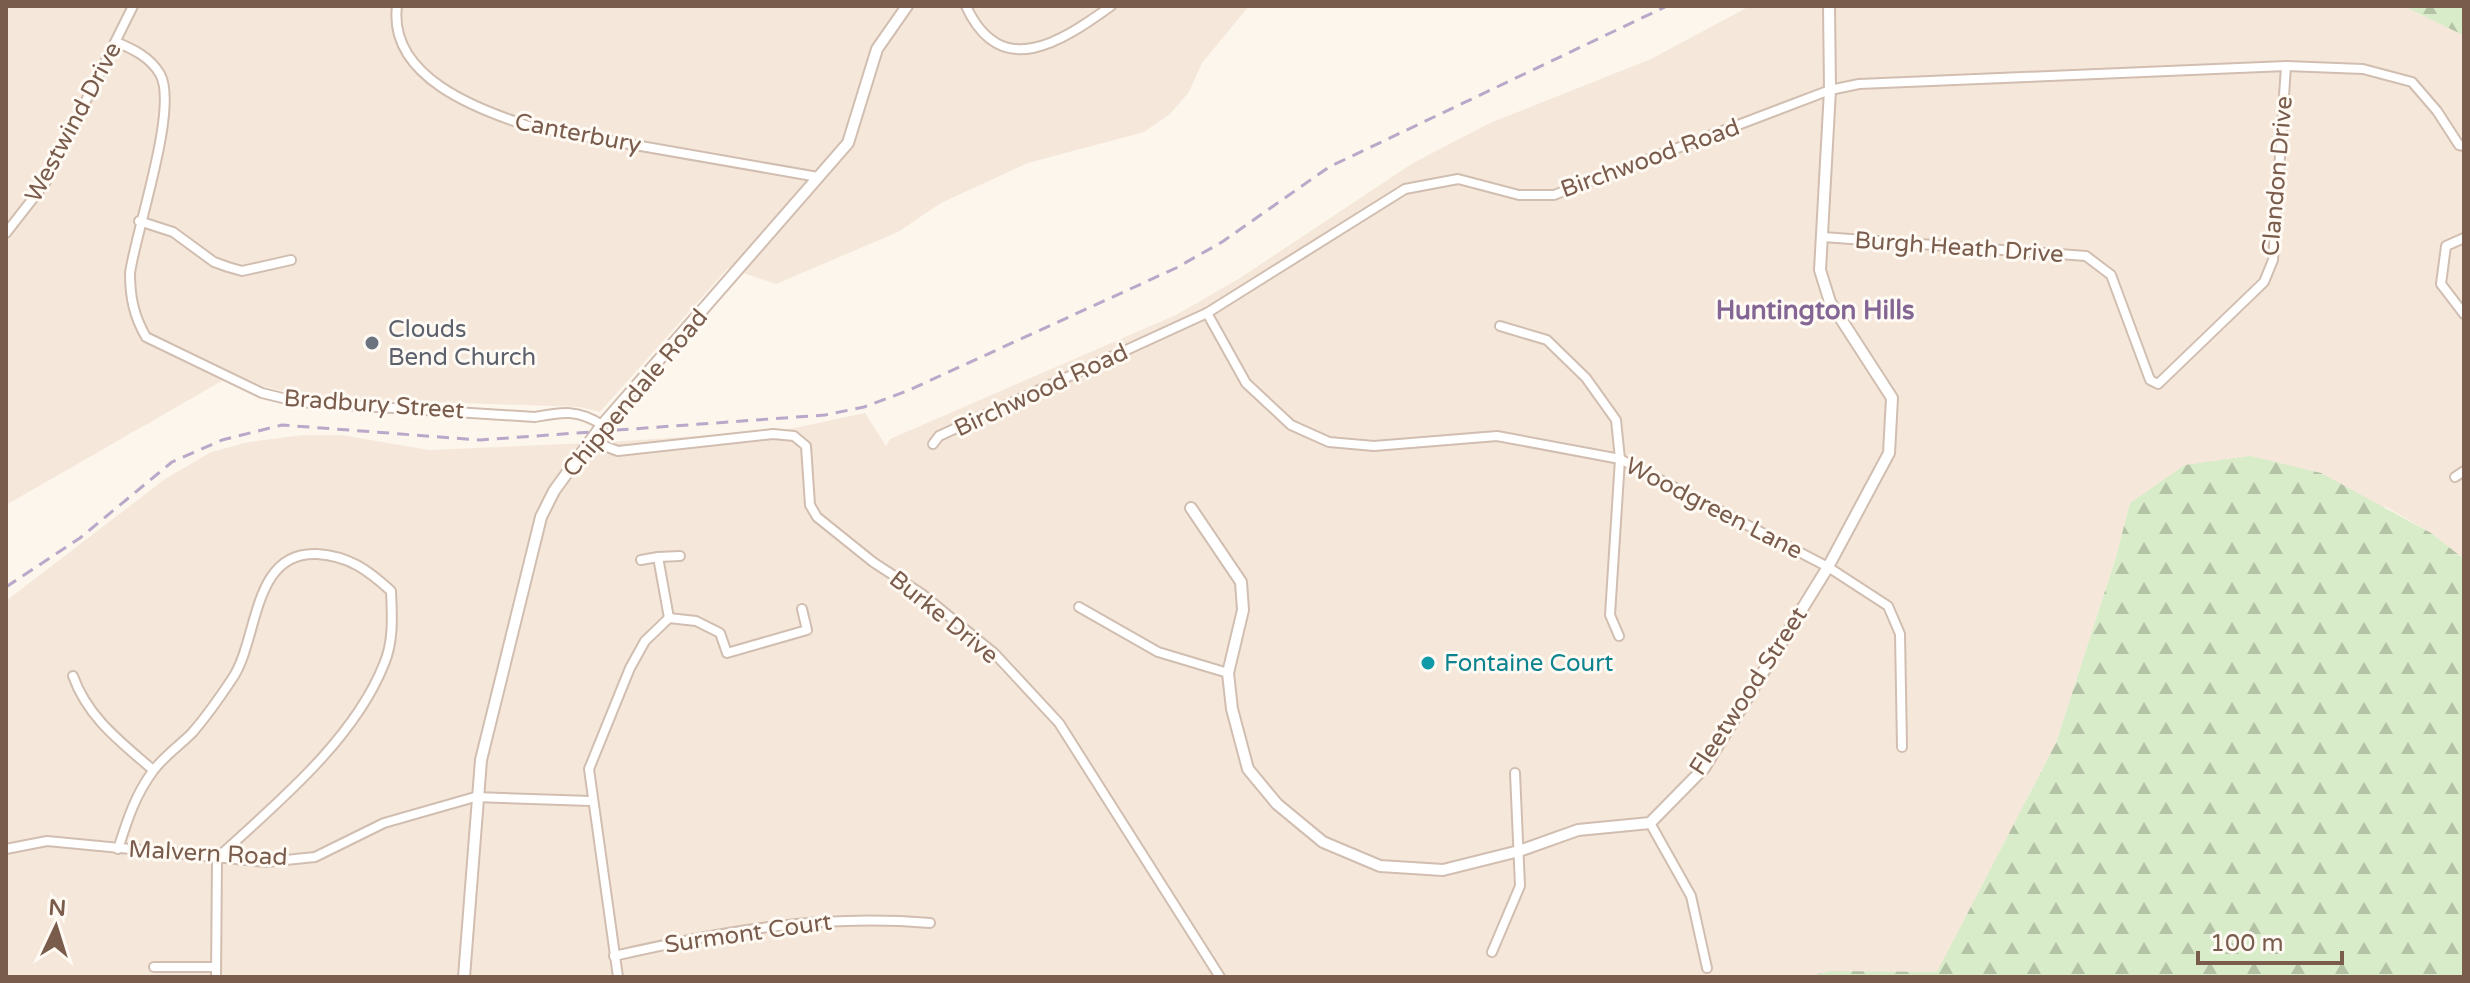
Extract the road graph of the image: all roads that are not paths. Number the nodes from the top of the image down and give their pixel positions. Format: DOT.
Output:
graph roads {
  1 [pos="133,6"];
  2 [pos="397,6"];
  3 [pos="907,6"];
  4 [pos="966,6"];
  5 [pos="1111,6"];
  6 [pos="1829,6"];
  7 [pos="116,42"];
  8 [pos="2286,66"];
  9 [pos="1830,90"];
  10 [pos="2464,146"];
  11 [pos="818,177"];
  12 [pos="139,221"];
  13 [pos="6,233"];
  14 [pos="1823,237"];
  15 [pos="2464,238"];
  16 [pos="291,260"];
  17 [pos="1207,313"];
  18 [pos="2464,314"];
  19 [pos="1500,326"];
  20 [pos="2158,384"];
  21 [pos="602,425"];
  22 [pos="591,441"];
  23 [pos="933,444"];
  24 [pos="1620,459"];
  25 [pos="2464,471"];
  26 [pos="2455,477"];
  27 [pos="1191,508"];
  28 [pos="680,556"];
  29 [pos="658,557"];
  30 [pos="641,560"];
  31 [pos="1828,567"];
  32 [pos="1079,607"];
  33 [pos="802,609"];
  34 [pos="669,618"];
  35 [pos="1619,636"];
  36 [pos="1228,673"];
  37 [pos="73,676"];
  38 [pos="1902,747"];
  39 [pos="153,770"];
  40 [pos="1515,773"];
  41 [pos="475,797"];
  42 [pos="591,801"];
  43 [pos="1650,823"];
  44 [pos="6,849"];
  45 [pos="118,849"];
  46 [pos="1519,851"];
  47 [pos="217,858"];
  48 [pos="930,923"];
  49 [pos="1492,952"];
  50 [pos="614,956"];
  51 [pos="154,967"];
  52 [pos="1707,968"];
  53 [pos="216,972"];
  54 [pos="464,977"];
  55 [pos="618,977"];
  56 [pos="1220,977"];
  1 -- 7 [label="street, Westwind Drive"];
  2 -- 11 [label="street, Canterbury"];
  3 -- 11 [label="street, Chippendale Road"];
  4 -- 5 [label="street"];
  6 -- 9 [label="street, Fleetwood Street"];
  7 -- 12 [label="street, Bradbury Street"];
  7 -- 13 [label="street, Westwind Drive"];
  8 -- 9 [label="street, Birchwood Road"];
  8 -- 10 [label="street"];
  8 -- 20 [label="street, Clandon Drive"];
  9 -- 14 [label="street, Fleetwood Street"];
  9 -- 17 [label="street, Birchwood Road"];
  11 -- 21 [label="street, Chippendale Road"];
  12 -- 16 [label="street"];
  12 -- 21 [label="street, Bradbury Street"];
  14 -- 20 [label="street, Burgh Heath Drive"];
  14 -- 31 [label="street, Fleetwood Street"];
  15 -- 18 [label="street"];
  17 -- 23 [label="street, Birchwood Road"];
  17 -- 24 [label="street, Woodgreen Lane"];
  19 -- 24 [label="street"];
  21 -- 22 [label="street, Chippendale Road"];
  22 -- 41 [label="street, Chippendale Road"];
  22 -- 56 [label="street, Burke Drive"];
  24 -- 31 [label="street, Woodgreen Lane"];
  24 -- 35 [label="street"];
  25 -- 26 [label="street"];
  27 -- 36 [label="street"];
  28 -- 29 [label="street"];
  29 -- 30 [label="street"];
  29 -- 34 [label="street"];
  31 -- 38 [label="street, Woodgreen Lane"];
  31 -- 43 [label="street, Fleetwood Street"];
  32 -- 36 [label="street"];
  33 -- 34 [label="street"];
  34 -- 42 [label="street"];
  36 -- 46 [label="street"];
  37 -- 39 [label="street"];
  39 -- 45 [label="street"];
  39 -- 47 [label="street"];
  40 -- 46 [label="street"];
  41 -- 42 [label="street, Malvern Road"];
  41 -- 47 [label="street, Malvern Road"];
  41 -- 54 [label="street, Chippendale Road"];
  42 -- 50 [label="street"];
  43 -- 46 [label="street"];
  43 -- 52 [label="street"];
  44 -- 45 [label="street, Malvern Road"];
  45 -- 47 [label="street, Malvern Road"];
  46 -- 49 [label="street"];
  47 -- 53 [label="street"];
  48 -- 50 [label="street, Surmont Court"];
  50 -- 55 [label="street"];
  51 -- 53 [label="street"];
}
